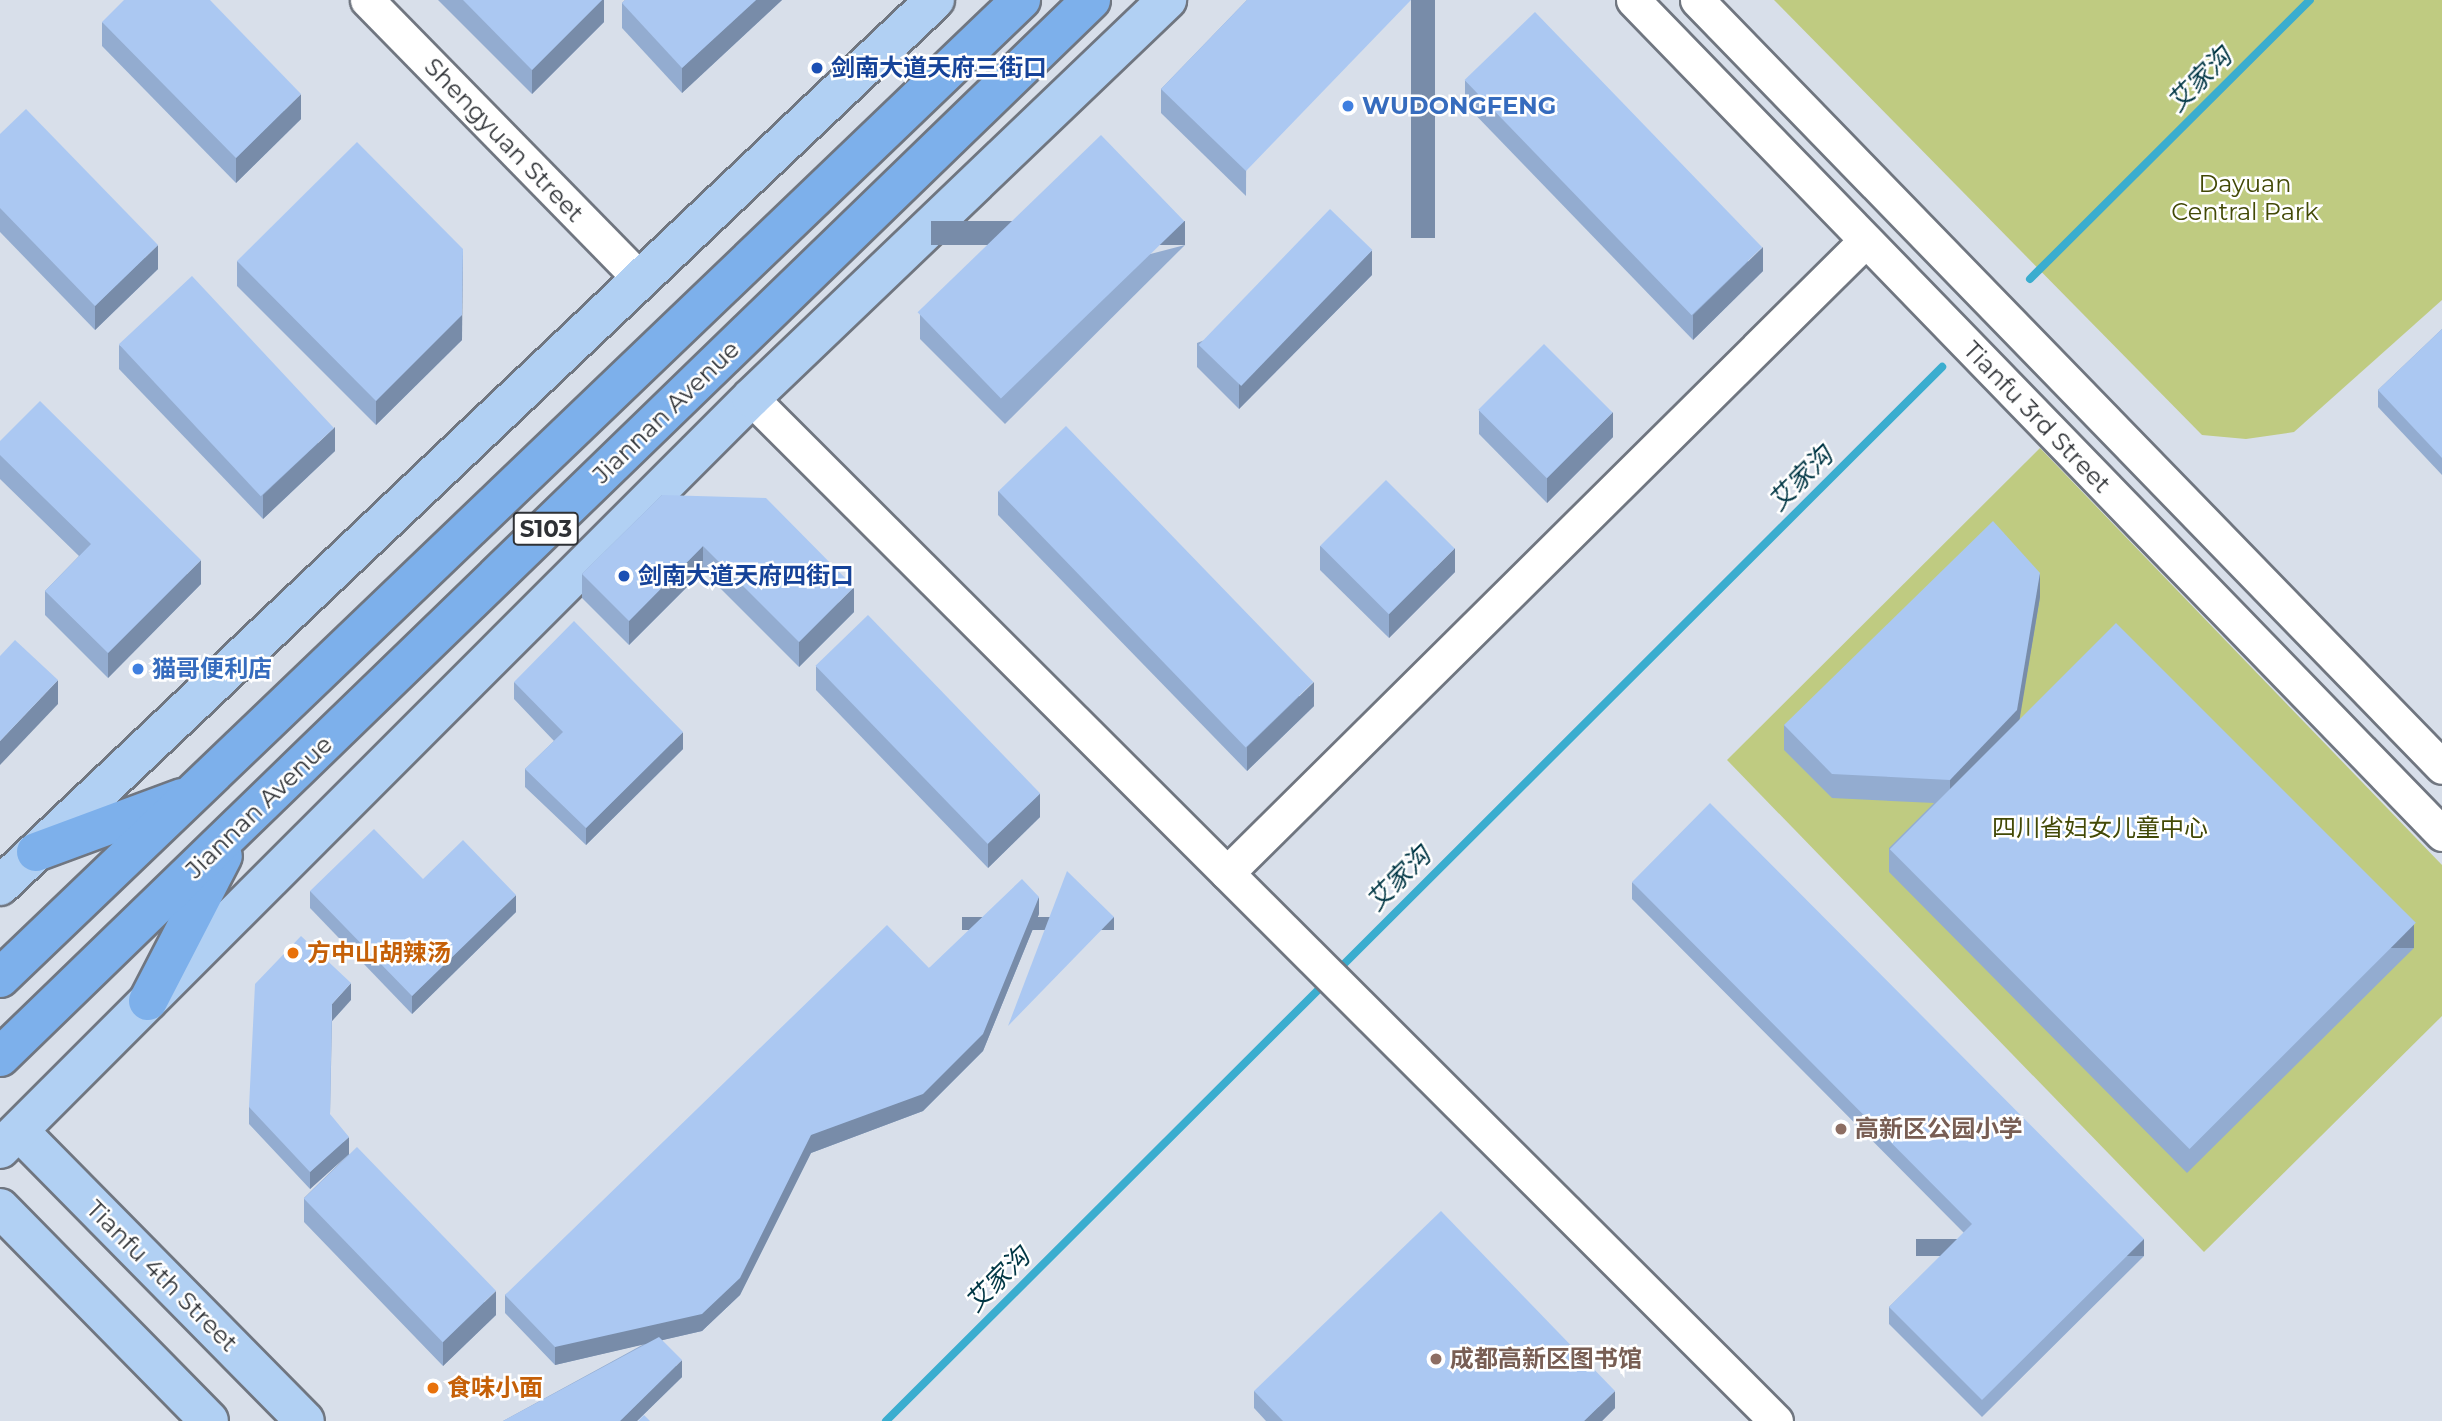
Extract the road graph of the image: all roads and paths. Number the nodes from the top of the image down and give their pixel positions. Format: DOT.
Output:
graph roads {
  1 [pos="367,0"];
  2 [pos="935,0"];
  3 [pos="1021,0"];
  4 [pos="1091,0"];
  5 [pos="1167,0"];
  6 [pos="1633,0"];
  7 [pos="1697,0"];
  8 [pos="1865,241"];
  9 [pos="641,280"];
  10 [pos="751,398"];
  11 [pos="2442,767"];
  12 [pos="197,793"];
  13 [pos="237,829"];
  14 [pos="2442,834"];
  15 [pos="36,852"];
  16 [pos="1227,873"];
  17 [pos="0,886"];
  18 [pos="0,978"];
  19 [pos="148,1001"];
  20 [pos="0,1057"];
  21 [pos="9,1140"];
  22 [pos="0,1208"];
  23 [pos="209,1421"];
  24 [pos="305,1421"];
  25 [pos="1776,1421"];
  1 -- 9 [label="street, Shengyuan Street"];
  2 -- 9 [label="main road"];
  3 -- 12 [label="highway, Jiannan Avenue / S103"];
  4 -- 13 [label="highway, Jiannan Avenue / S103"];
  5 -- 10 [label="main road"];
  6 -- 8 [label="street, Tianfu 3rd Street"];
  7 -- 11 [label="street, Tianfu 3rd Street"];
  8 -- 14 [label="street, Tianfu 3rd Street"];
  8 -- 16 [label="street"];
  9 -- 15 [label="main road"];
  10 -- 16 [label="street"];
  10 -- 19 [label="main road"];
  12 -- 15 [label="highway"];
  12 -- 18 [label="highway, Jiannan Avenue / S103"];
  13 -- 19 [label="highway"];
  13 -- 20 [label="highway, Jiannan Avenue / S103"];
  15 -- 17 [label="main road"];
  16 -- 25 [label="street"];
  19 -- 21 [label="main road"];
  21 -- 24 [label="main road, Tianfu 4th Street"];
  22 -- 23 [label="main road"];
}
